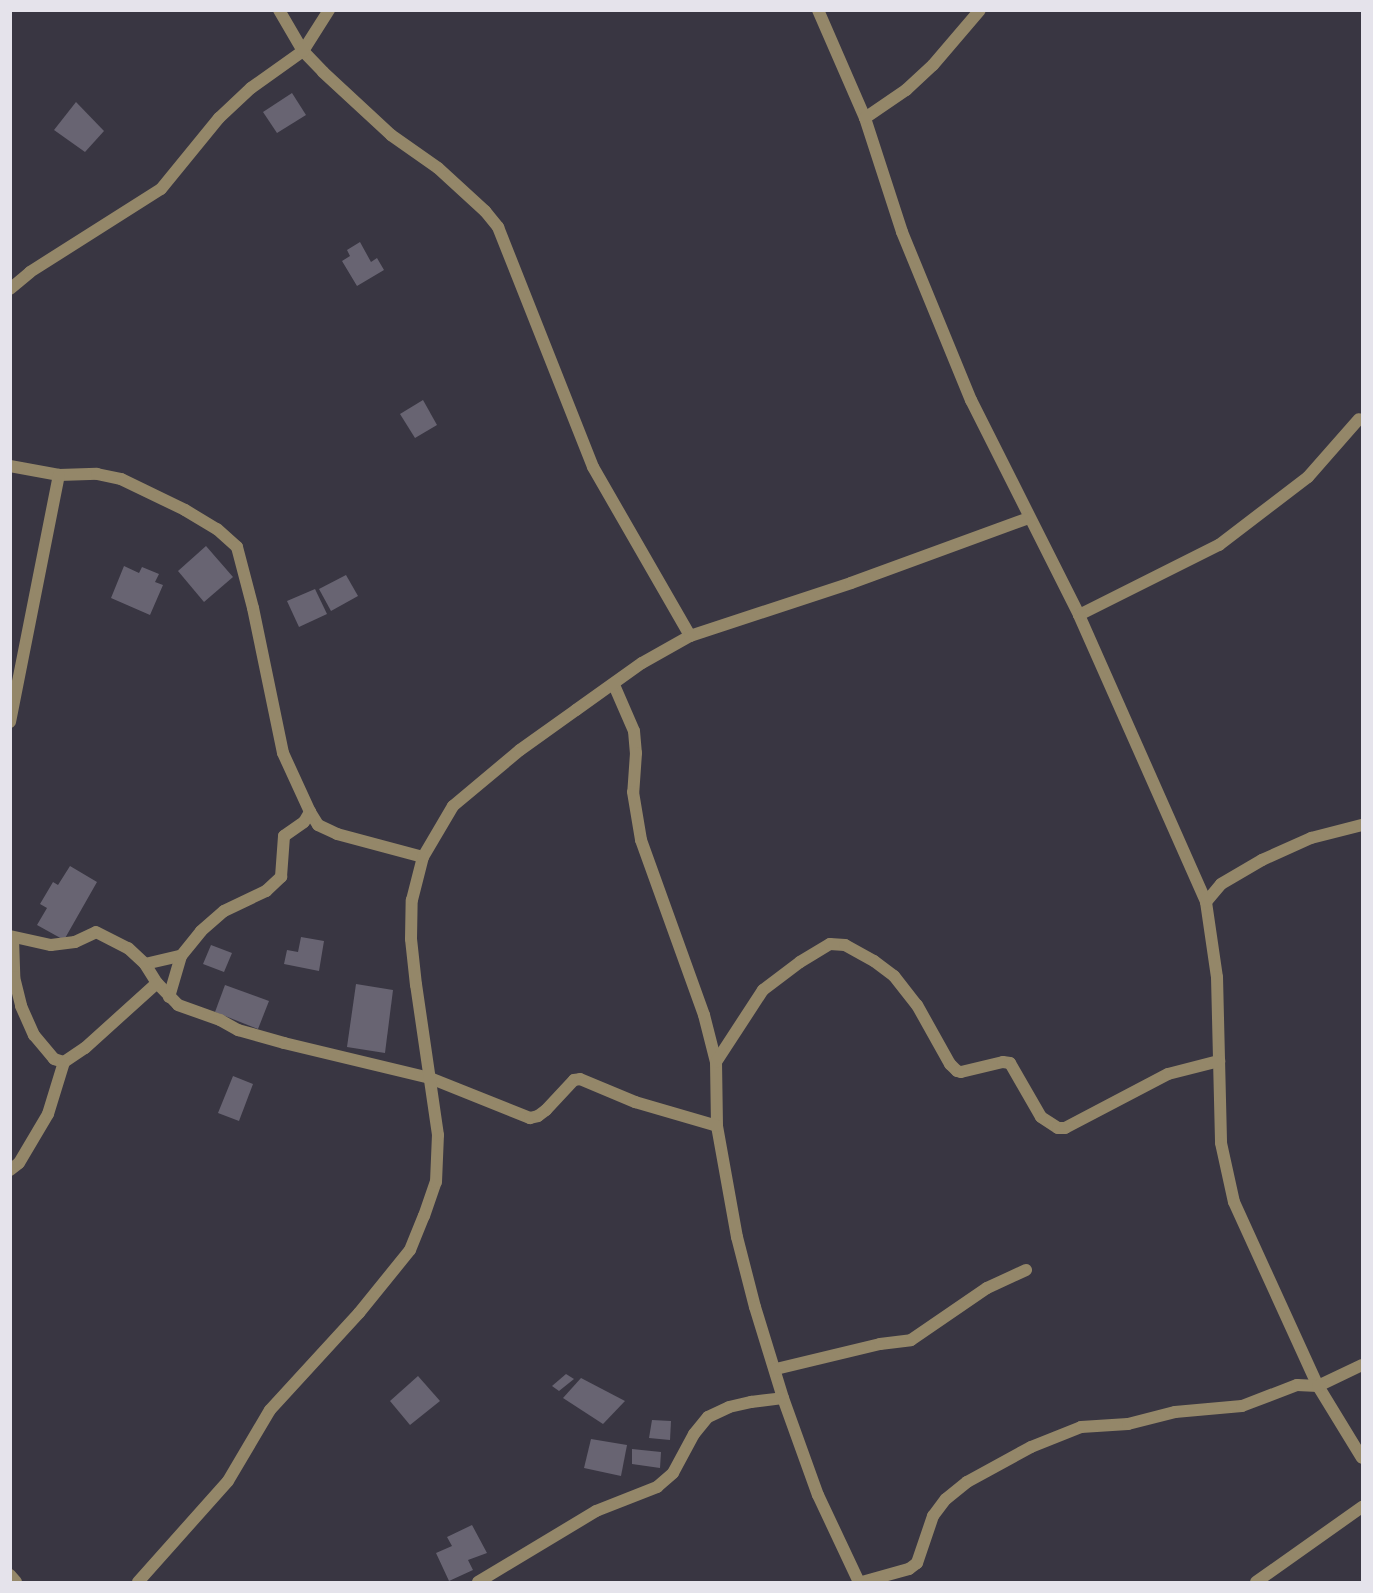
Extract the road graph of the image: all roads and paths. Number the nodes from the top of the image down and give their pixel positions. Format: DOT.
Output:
graph roads {
  1 [pos="279,10"];
  2 [pos="329,10"];
  3 [pos="818,10"];
  4 [pos="980,10"];
  5 [pos="303,51"];
  6 [pos="865,118"];
  7 [pos="10,289"];
  8 [pos="1359,419"];
  9 [pos="10,466"];
  10 [pos="59,475"];
  11 [pos="1029,518"];
  12 [pos="1079,615"];
  13 [pos="690,636"];
  14 [pos="614,685"];
  15 [pos="10,722"];
  16 [pos="310,812"];
  17 [pos="1362,825"];
  18 [pos="423,857"];
  19 [pos="1206,902"];
  20 [pos="12,938"];
  21 [pos="181,956"];
  22 [pos="145,964"];
  23 [pos="157,983"];
  24 [pos="169,997"];
  25 [pos="1219,1061"];
  26 [pos="64,1062"];
  27 [pos="716,1062"];
  28 [pos="430,1078"];
  29 [pos="717,1126"];
  30 [pos="10,1170"];
  31 [pos="1026,1270"];
  32 [pos="1362,1365"];
  33 [pos="776,1369"];
  34 [pos="1318,1386"];
  35 [pos="783,1398"];
  36 [pos="1362,1458"];
  37 [pos="1362,1507"];
  38 [pos="10,1575"];
  39 [pos="16,1582"];
  40 [pos="138,1582"];
  41 [pos="478,1582"];
  42 [pos="861,1582"];
  43 [pos="1256,1582"];
  1 -- 5 [label="street"];
  2 -- 5 [label="street"];
  3 -- 6 [label="street"];
  4 -- 6 [label="street"];
  5 -- 7 [label="street"];
  5 -- 13 [label="street"];
  6 -- 11 [label="street"];
  8 -- 12 [label="street"];
  9 -- 10 [label="street"];
  10 -- 15 [label="street"];
  10 -- 16 [label="street"];
  11 -- 12 [label="street"];
  11 -- 13 [label="street"];
  12 -- 19 [label="street"];
  13 -- 14 [label="street"];
  14 -- 18 [label="street"];
  14 -- 27 [label="street"];
  16 -- 18 [label="street"];
  16 -- 21 [label="street"];
  17 -- 19 [label="street"];
  18 -- 28 [label="street"];
  19 -- 25 [label="street"];
  20 -- 22 [label="street"];
  20 -- 26 [label="street"];
  21 -- 22 [label="street"];
  21 -- 24 [label="street"];
  22 -- 23 [label="street"];
  23 -- 24 [label="street"];
  23 -- 26 [label="street"];
  24 -- 28 [label="street"];
  25 -- 27 [label="street"];
  25 -- 34 [label="street"];
  26 -- 30 [label="street"];
  27 -- 29 [label="street"];
  28 -- 29 [label="street"];
  28 -- 40 [label="street"];
  29 -- 33 [label="street"];
  31 -- 33 [label="street"];
  32 -- 34 [label="street"];
  33 -- 35 [label="street"];
  34 -- 36 [label="street"];
  34 -- 42 [label="street"];
  35 -- 41 [label="street"];
  35 -- 42 [label="street"];
  37 -- 43 [label="street"];
  38 -- 39 [label="street"];
}
